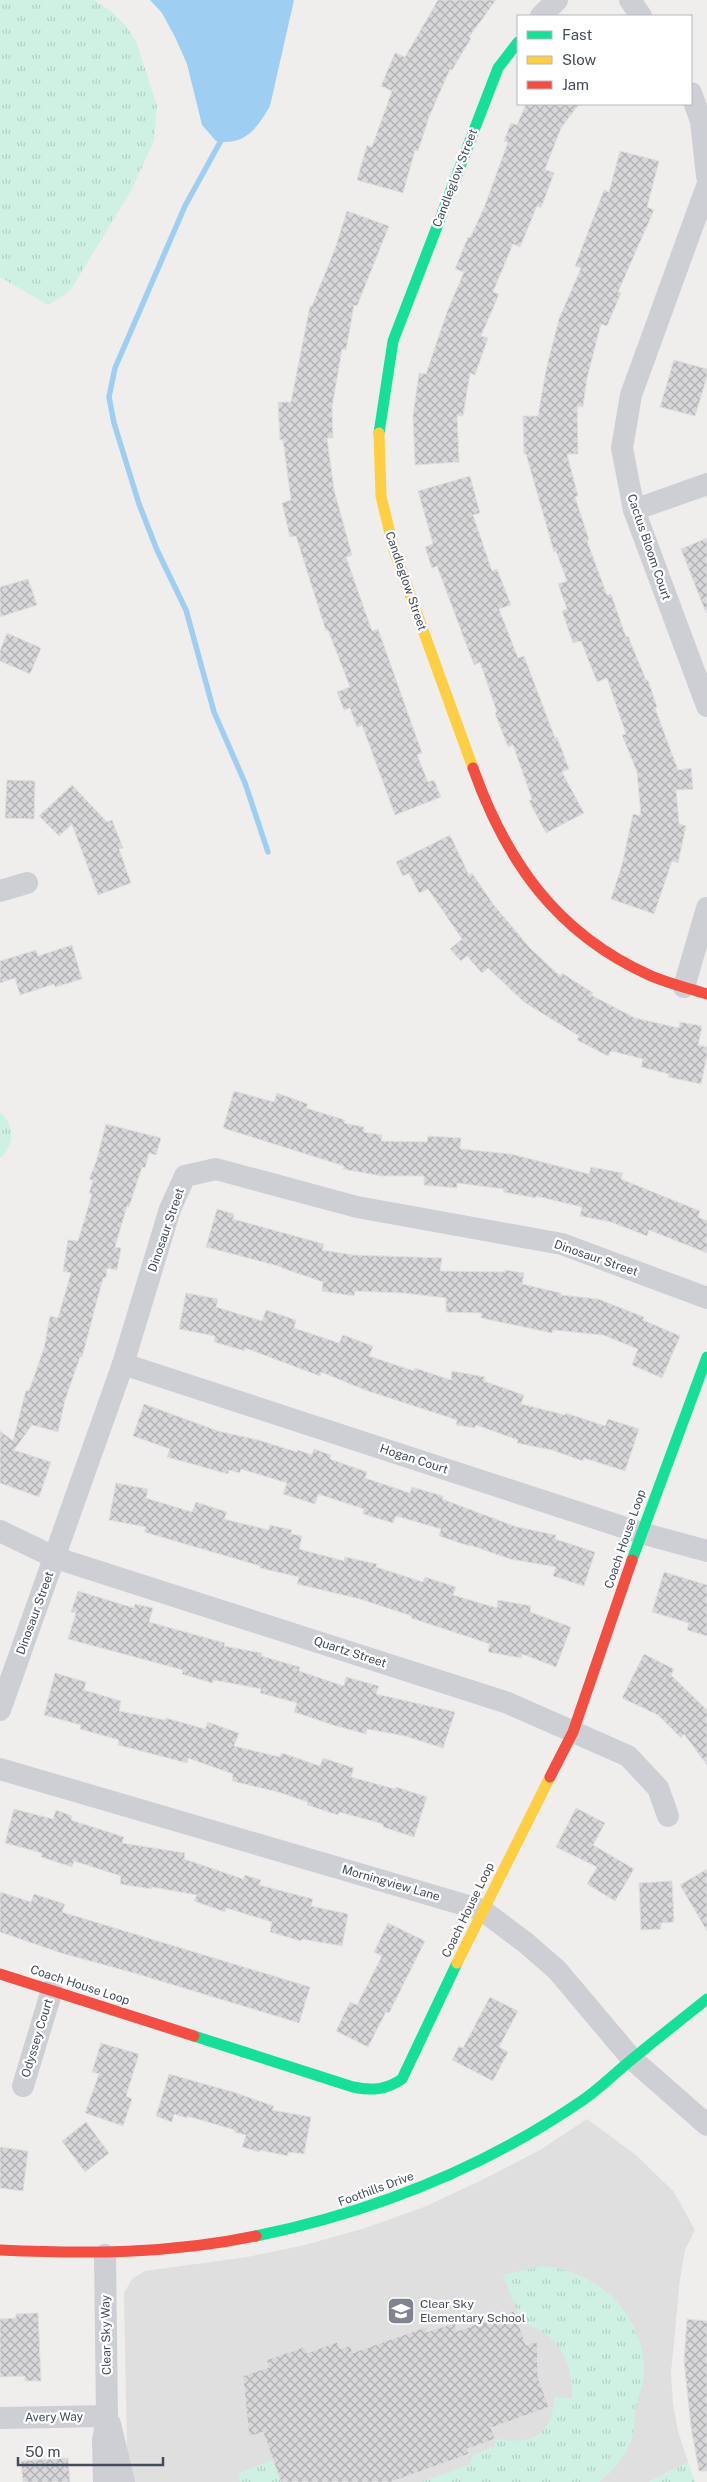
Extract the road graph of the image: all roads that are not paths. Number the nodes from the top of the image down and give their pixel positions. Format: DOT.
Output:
graph roads {
  1 [pos="557,0"];
  2 [pos="630,0"];
  3 [pos="542,15"];
  4 [pos="640,15"];
  5 [pos="517,43"];
  6 [pos="692,96"];
  7 [pos="707,176"];
  8 [pos="707,186"];
  9 [pos="707,484"];
  10 [pos="634,510"];
  11 [pos="707,706"];
  12 [pos="27,883"];
  13 [pos="0,891"];
  14 [pos="707,908"];
  15 [pos="684,987"];
  16 [pos="707,994"];
  17 [pos="707,1298"];
  18 [pos="707,1357"];
  19 [pos="123,1364"];
  20 [pos="0,1531"];
  21 [pos="642,1532"];
  22 [pos="707,1551"];
  23 [pos="56,1558"];
  24 [pos="0,1710"];
  25 [pos="574,1732"];
  26 [pos="0,1769"];
  27 [pos="668,1816"];
  28 [pos="482,1910"];
  29 [pos="0,1974"];
  30 [pos="52,1990"];
  31 [pos="707,1999"];
  32 [pos="632,2059"];
  33 [pos="23,2086"];
  34 [pos="707,2125"];
  35 [pos="0,2250"];
  36 [pos="105,2254"];
  37 [pos="107,2416"];
  38 [pos="0,2418"];
  39 [pos="104,2482"];
  40 [pos="124,2482"];
  1 -- 3 [label="street"];
  2 -- 4 [label="street"];
  5 -- 15 [label="street, Candleglow Street"];
  6 -- 7 [label="street"];
  8 -- 10 [label="street, Cactus Bloom Court"];
  9 -- 10 [label="street"];
  10 -- 11 [label="street, Cactus Bloom Court"];
  12 -- 13 [label="street"];
  14 -- 15 [label="street"];
  15 -- 16 [label="street, Candleglow Street"];
  17 -- 19 [label="street, Dinosaur Street"];
  18 -- 21 [label="street, Coach House Loop"];
  19 -- 21 [label="street, Hogan Court"];
  19 -- 23 [label="street, Dinosaur Street"];
  20 -- 23 [label="street, Quartz Street"];
  21 -- 22 [label="street, Hogan Court"];
  21 -- 25 [label="street, Coach House Loop"];
  23 -- 24 [label="street, Dinosaur Street"];
  23 -- 25 [label="street, Quartz Street"];
  25 -- 27 [label="street, Quartz Street"];
  25 -- 28 [label="street, Coach House Loop"];
  26 -- 28 [label="street, Morningview Lane"];
  28 -- 30 [label="street, Coach House Loop"];
  28 -- 32 [label="street, Morningview Lane"];
  29 -- 30 [label="street, Coach House Loop"];
  30 -- 33 [label="street, Odyssey Court"];
  31 -- 32 [label="street, Foothills Drive"];
  32 -- 34 [label="street, Morningview Lane"];
  32 -- 36 [label="street, Foothills Drive"];
  35 -- 36 [label="street, Foothills Drive"];
  36 -- 37 [label="street, Clear Sky Way"];
  37 -- 38 [label="street, Avery Way"];
  37 -- 39 [label="street, Clear Sky Way"];
  37 -- 40 [label="street, Clear Sky Way"];
}
